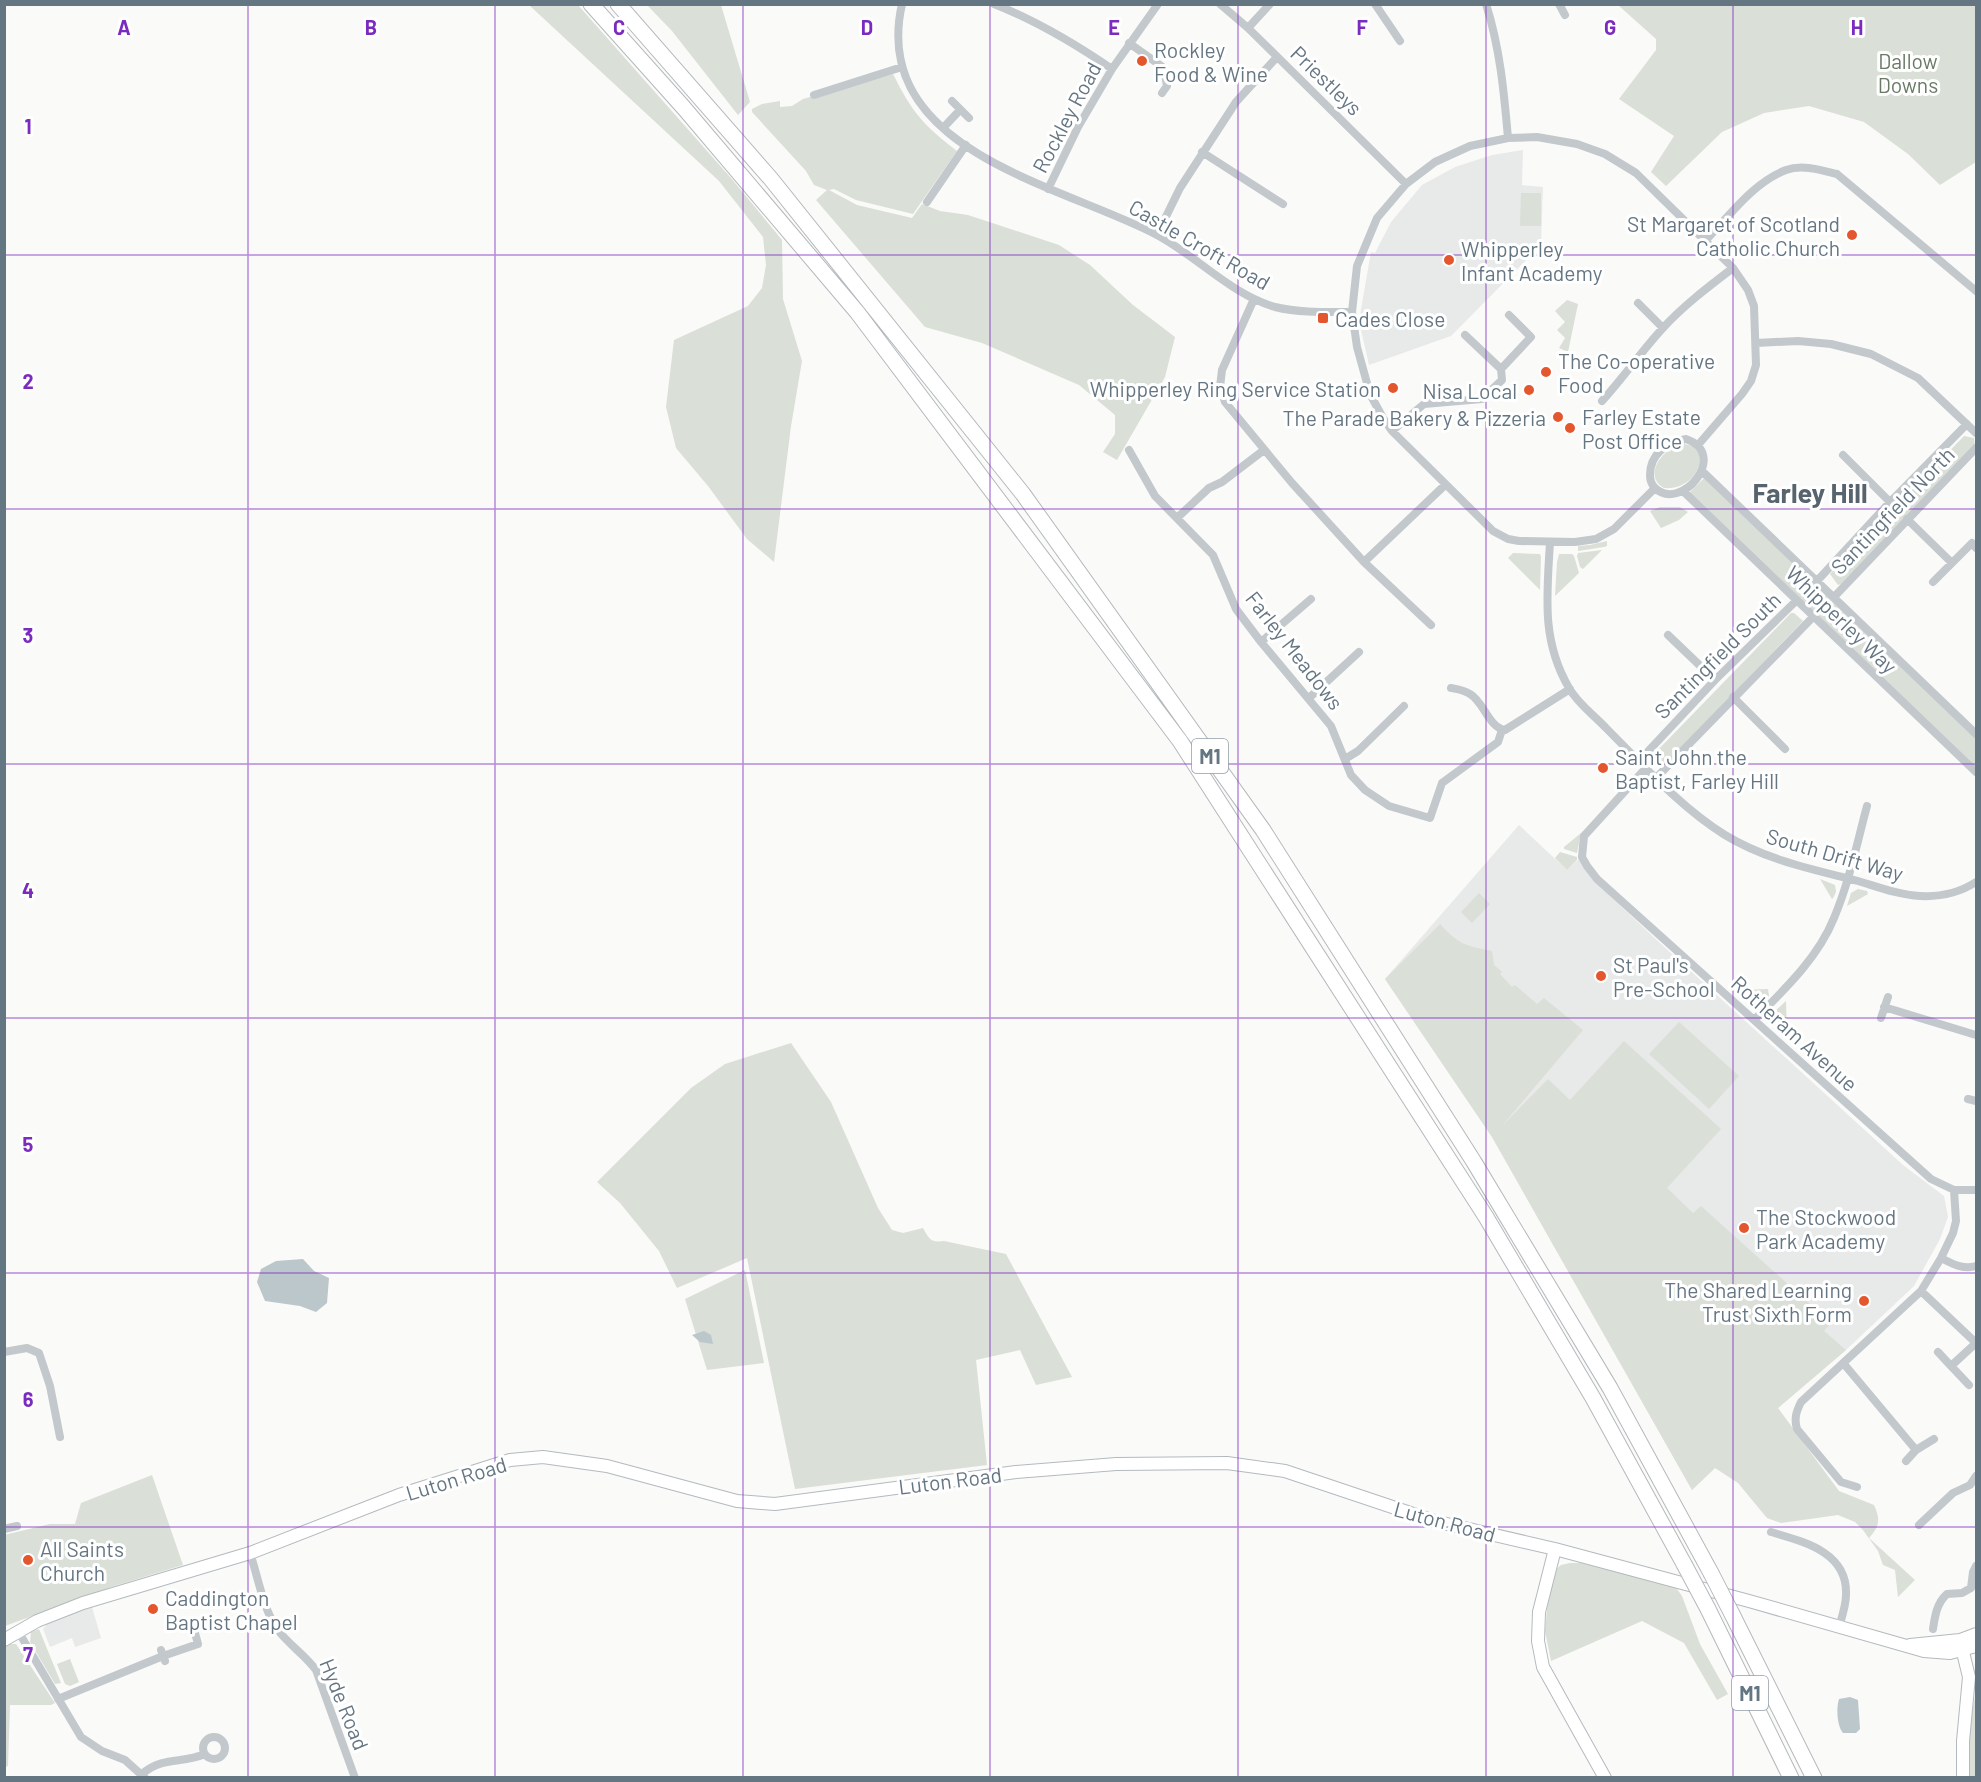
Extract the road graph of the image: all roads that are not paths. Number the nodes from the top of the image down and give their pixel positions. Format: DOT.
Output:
graph roads {
  1 [pos="591,4"];
  2 [pos="618,4"];
  3 [pos="902,4"];
  4 [pos="994,4"];
  5 [pos="1158,4"];
  6 [pos="1220,4"];
  7 [pos="1270,4"];
  8 [pos="1376,4"];
  9 [pos="1486,4"];
  10 [pos="1559,4"];
  11 [pos="1565,15"];
  12 [pos="1248,28"];
  13 [pos="1400,41"];
  14 [pos="1129,43"];
  15 [pos="1277,57"];
  16 [pos="902,67"];
  17 [pos="1112,69"];
  18 [pos="1162,93"];
  19 [pos="814,94"];
  20 [pos="952,100"];
  21 [pos="960,110"];
  22 [pos="969,118"];
  23 [pos="943,128"];
  24 [pos="1508,138"];
  25 [pos="966,145"];
  26 [pos="1202,153"];
  27 [pos="1406,184"];
  28 [pos="1048,189"];
  29 [pos="927,202"];
  30 [pos="1283,204"];
  31 [pos="1157,235"];
  32 [pos="1706,240"];
  33 [pos="1733,268"];
  34 [pos="1975,287"];
  35 [pos="1254,299"];
  36 [pos="1638,303"];
  37 [pos="1352,312"];
  38 [pos="1509,315"];
  39 [pos="1663,328"];
  40 [pos="1465,335"];
  41 [pos="1756,343"];
  42 [pos="1501,369"];
  43 [pos="1602,401"];
  44 [pos="1967,424"];
  45 [pos="1392,431"];
  46 [pos="1977,433"];
  47 [pos="1698,445"];
  48 [pos="1977,448"];
  49 [pos="1129,450"];
  50 [pos="1264,450"];
  51 [pos="1843,455"];
  52 [pos="1702,471"];
  53 [pos="1445,485"];
  54 [pos="1655,488"];
  55 [pos="1683,491"];
  56 [pos="1890,502"];
  57 [pos="1178,518"];
  58 [pos="1907,519"];
  59 [pos="1550,542"];
  60 [pos="1977,548"];
  61 [pos="1364,562"];
  62 [pos="1952,563"];
  63 [pos="1817,581"];
  64 [pos="1932,582"];
  65 [pos="1834,597"];
  66 [pos="1311,599"];
  67 [pos="1797,600"];
  68 [pos="1814,616"];
  69 [pos="1431,625"];
  70 [pos="1668,635"];
  71 [pos="1261,642"];
  72 [pos="1359,652"];
  73 [pos="1715,680"];
  74 [pos="1451,688"];
  75 [pos="1570,689"];
  76 [pos="1733,697"];
  77 [pos="1309,698"];
  78 [pos="1404,706"];
  79 [pos="1502,730"];
  80 [pos="1977,734"];
  81 [pos="1785,749"];
  82 [pos="1345,759"];
  83 [pos="1639,761"];
  84 [pos="1646,768"];
  85 [pos="1977,772"];
  86 [pos="1656,778"];
  87 [pos="1867,806"];
  88 [pos="1847,878"];
  89 [pos="1977,882"];
  90 [pos="1888,997"];
  91 [pos="1884,1007"];
  92 [pos="1881,1018"];
  93 [pos="1754,1020"];
  94 [pos="1977,1035"];
  95 [pos="1953,1190"];
  96 [pos="1977,1190"];
  97 [pos="1941,1258"];
  98 [pos="1977,1266"];
  99 [pos="1921,1292"];
  100 [pos="4,1352"];
  101 [pos="1938,1352"];
  102 [pos="1844,1364"];
  103 [pos="1951,1366"];
  104 [pos="1970,1384"];
  105 [pos="60,1437"];
  106 [pos="1934,1439"];
  107 [pos="1916,1450"];
  108 [pos="1906,1461"];
  109 [pos="1977,1476"];
  110 [pos="1970,1485"];
  111 [pos="1857,1487"];
  112 [pos="1977,1493"];
  113 [pos="1919,1525"];
  114 [pos="17,1526"];
  115 [pos="4,1529"];
  116 [pos="1771,1532"];
  117 [pos="1555,1549"];
  118 [pos="250,1553"];
  119 [pos="1977,1566"];
  120 [pos="1839,1627"];
  121 [pos="1932,1629"];
  122 [pos="18,1631"];
  123 [pos="195,1633"];
  124 [pos="1977,1634"];
  125 [pos="4,1640"];
  126 [pos="1961,1646"];
  127 [pos="1977,1646"];
  128 [pos="1977,1659"];
  129 [pos="1969,1677"];
  130 [pos="58,1699"];
  131 [pos="205,1754"];
  132 [pos="144,1775"];
  133 [pos="355,1778"];
  134 [pos="1605,1778"];
  135 [pos="1791,1778"];
  136 [pos="1814,1778"];
  137 [pos="1963,1778"];
  1 -- 135 [label="highway, M1, bridge"];
  2 -- 136 [label="highway, M1, bridge"];
  3 -- 16 [label="street, Castle Croft Road"];
  4 -- 17 [label="street"];
  5 -- 14 [label="street, Rockley Road"];
  6 -- 12 [label="street, Priestleys"];
  7 -- 12 [label="street"];
  8 -- 13 [label="street"];
  9 -- 24 [label="street"];
  10 -- 11 [label="street"];
  12 -- 15 [label="street, Priestleys"];
  14 -- 17 [label="street, Rockley Road"];
  14 -- 18 [label="street"];
  15 -- 26 [label="street"];
  15 -- 27 [label="street, Priestleys"];
  16 -- 19 [label="street"];
  16 -- 23 [label="street, Castle Croft Road"];
  17 -- 28 [label="street, Rockley Road"];
  20 -- 21 [label="street"];
  21 -- 22 [label="street"];
  21 -- 23 [label="street"];
  23 -- 25 [label="street, Castle Croft Road"];
  24 -- 27 [label="street"];
  24 -- 32 [label="street"];
  25 -- 28 [label="street, Castle Croft Road"];
  25 -- 29 [label="street"];
  26 -- 30 [label="street"];
  26 -- 31 [label="street"];
  27 -- 37 [label="street"];
  28 -- 31 [label="street, Castle Croft Road"];
  31 -- 35 [label="street, Castle Croft Road"];
  32 -- 33 [label="street"];
  32 -- 34 [label="street"];
  33 -- 39 [label="street"];
  33 -- 41 [label="street"];
  35 -- 37 [label="street, Castle Croft Road"];
  35 -- 50 [label="street"];
  36 -- 39 [label="street"];
  37 -- 45 [label="street"];
  38 -- 42 [label="street"];
  39 -- 43 [label="street"];
  40 -- 42 [label="street"];
  41 -- 44 [label="street"];
  41 -- 47 [label="street"];
  42 -- 45 [label="street"];
  44 -- 46 [label="street"];
  44 -- 56 [label="street, Santingfield North"];
  45 -- 53 [label="street"];
  47 -- 52 [label="street"];
  47 -- 54 [label="street"];
  48 -- 58 [label="street, Santingfield North"];
  49 -- 57 [label="street, Farley Meadows"];
  50 -- 57 [label="street"];
  50 -- 61 [label="street"];
  51 -- 56 [label="street"];
  52 -- 55 [label="street"];
  52 -- 63 [label="street, Whipperley Way"];
  53 -- 59 [label="street"];
  53 -- 61 [label="street"];
  54 -- 55 [label="street"];
  54 -- 59 [label="street"];
  55 -- 67 [label="street, Whipperley Way"];
  56 -- 63 [label="street, Santingfield North"];
  57 -- 71 [label="street, Farley Meadows"];
  58 -- 62 [label="street"];
  58 -- 65 [label="street, Santingfield North"];
  59 -- 75 [label="street, South Drift Way"];
  60 -- 62 [label="street"];
  61 -- 69 [label="street"];
  62 -- 64 [label="street"];
  63 -- 65 [label="street, Whipperley Way"];
  65 -- 80 [label="street, Whipperley Way"];
  66 -- 71 [label="street"];
  67 -- 68 [label="street, Whipperley Way"];
  67 -- 73 [label="street, Santingfield South"];
  68 -- 76 [label="street, Santingfield South"];
  68 -- 85 [label="street, Whipperley Way"];
  70 -- 73 [label="street"];
  71 -- 77 [label="street, Farley Meadows"];
  72 -- 77 [label="street"];
  73 -- 83 [label="street, Santingfield South"];
  74 -- 79 [label="street"];
  75 -- 79 [label="street"];
  75 -- 83 [label="street, South Drift Way"];
  76 -- 81 [label="street"];
  76 -- 86 [label="street, Santingfield South"];
  77 -- 82 [label="street, Farley Meadows"];
  78 -- 82 [label="street"];
  79 -- 82 [label="street, Farley Meadows"];
  83 -- 84 [label="street, South Drift Way"];
  84 -- 86 [label="street, South Drift Way"];
  84 -- 93 [label="street, Rotheram Avenue"];
  86 -- 88 [label="street, South Drift Way"];
  87 -- 88 [label="street"];
  88 -- 89 [label="street, South Drift Way"];
  88 -- 93 [label="street"];
  90 -- 91 [label="street"];
  91 -- 92 [label="street"];
  91 -- 94 [label="street"];
  93 -- 95 [label="street, Rotheram Avenue"];
  95 -- 96 [label="street, Rotheram Avenue"];
  95 -- 97 [label="street"];
  97 -- 98 [label="street"];
  97 -- 99 [label="street"];
  99 -- 102 [label="street"];
  99 -- 103 [label="street"];
  100 -- 105 [label="street"];
  101 -- 103 [label="street"];
  102 -- 107 [label="street"];
  102 -- 111 [label="street"];
  103 -- 104 [label="street"];
  106 -- 107 [label="street"];
  107 -- 108 [label="street"];
  109 -- 110 [label="street"];
  110 -- 112 [label="street"];
  110 -- 113 [label="street"];
  114 -- 115 [label="street"];
  116 -- 120 [label="street"];
  117 -- 118 [label="street, Luton Road"];
  117 -- 120 [label="street, Luton Road"];
  117 -- 134 [label="street"];
  118 -- 122 [label="street, Luton Road"];
  118 -- 133 [label="street, Hyde Road"];
  119 -- 121 [label="street"];
  120 -- 126 [label="street, Luton Road"];
  122 -- 125 [label="street, Luton Road"];
  122 -- 130 [label="street"];
  123 -- 130 [label="street"];
  124 -- 126 [label="street"];
  126 -- 127 [label="street"];
  126 -- 129 [label="street"];
  128 -- 129 [label="street"];
  129 -- 137 [label="street"];
  130 -- 132 [label="street"];
  131 -- 132 [label="street"];
}
